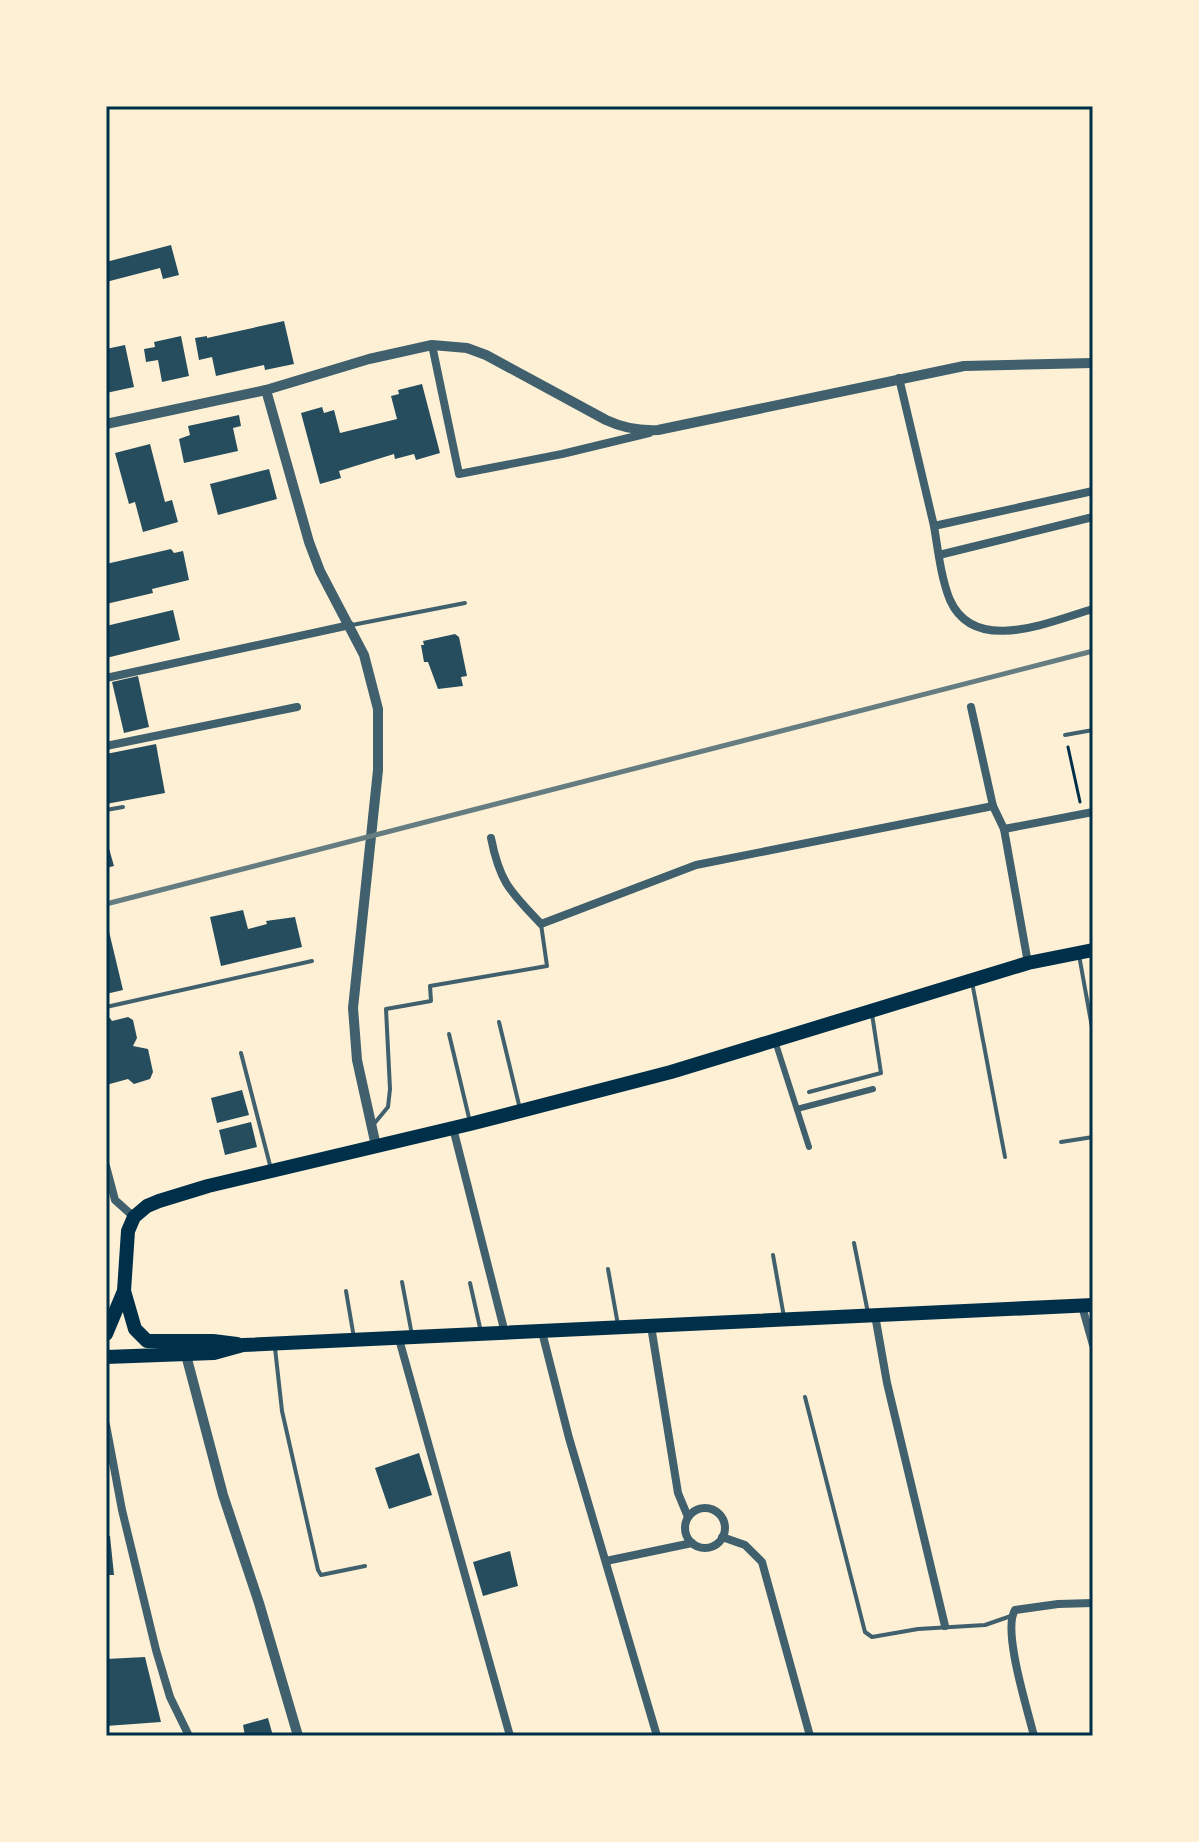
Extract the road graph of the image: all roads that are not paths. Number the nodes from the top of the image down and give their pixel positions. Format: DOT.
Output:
graph roads {
  1 [pos="432,345"];
  2 [pos="1093,363"];
  3 [pos="899,378"];
  4 [pos="266,390"];
  5 [pos="106,424"];
  6 [pos="658,430"];
  7 [pos="1093,491"];
  8 [pos="1093,517"];
  9 [pos="934,526"];
  10 [pos="939,555"];
  11 [pos="465,603"];
  12 [pos="1093,609"];
  13 [pos="350,625"];
  14 [pos="106,678"];
  15 [pos="297,707"];
  16 [pos="971,707"];
  17 [pos="1093,730"];
  18 [pos="1065,735"];
  19 [pos="106,746"];
  20 [pos="993,806"];
  21 [pos="123,807"];
  22 [pos="106,810"];
  23 [pos="1088,813"];
  24 [pos="1004,829"];
  25 [pos="491,838"];
  26 [pos="541,924"];
  27 [pos="1086,951"];
  28 [pos="312,961"];
  29 [pos="1028,963"];
  30 [pos="971,980"];
  31 [pos="106,1007"];
  32 [pos="872,1011"];
  33 [pos="499,1022"];
  34 [pos="1093,1033"];
  35 [pos="449,1034"];
  36 [pos="775,1041"];
  37 [pos="241,1053"];
  38 [pos="873,1089"];
  39 [pos="809,1092"];
  40 [pos="797,1109"];
  41 [pos="521,1111"];
  42 [pos="470,1124"];
  43 [pos="371,1127"];
  44 [pos="453,1128"];
  45 [pos="1093,1137"];
  46 [pos="1061,1142"];
  47 [pos="376,1146"];
  48 [pos="809,1147"];
  49 [pos="1005,1157"];
  50 [pos="106,1166"];
  51 [pos="272,1171"];
  52 [pos="134,1217"];
  53 [pos="854,1243"];
  54 [pos="773,1255"];
  55 [pos="608,1269"];
  56 [pos="402,1282"];
  57 [pos="470,1283"];
  58 [pos="124,1291"];
  59 [pos="346,1291"];
  60 [pos="1088,1305"];
  61 [pos="872,1315"];
  62 [pos="784,1320"];
  63 [pos="651,1326"];
  64 [pos="618,1327"];
  65 [pos="542,1332"];
  66 [pos="505,1333"];
  67 [pos="106,1334"];
  68 [pos="481,1334"];
  69 [pos="406,1338"];
  70 [pos="355,1340"];
  71 [pos="275,1344"];
  72 [pos="243,1345"];
  73 [pos="1093,1345"];
  74 [pos="186,1355"];
  75 [pos="106,1357"];
  76 [pos="805,1397"];
  77 [pos="106,1425"];
  78 [pos="688,1517"];
  79 [pos="722,1537"];
  80 [pos="692,1543"];
  81 [pos="606,1561"];
  82 [pos="365,1566"];
  83 [pos="1093,1603"];
  84 [pos="1011,1616"];
  85 [pos="945,1626"];
  86 [pos="189,1736"];
  87 [pos="298,1736"];
  88 [pos="510,1736"];
  89 [pos="657,1736"];
  90 [pos="810,1736"];
  91 [pos="1034,1736"];
  1 -- 4 [label="street"];
  1 -- 6 [label="street"];
  1 -- 6 [label="street"];
  2 -- 3 [label="street"];
  3 -- 6 [label="street"];
  3 -- 9 [label="street"];
  4 -- 5 [label="street"];
  4 -- 13 [label="street"];
  7 -- 9 [label="street"];
  8 -- 10 [label="street"];
  9 -- 10 [label="street"];
  10 -- 12 [label="street"];
  11 -- 13 [label="lane"];
  13 -- 14 [label="street"];
  13 -- 43 [label="street"];
  15 -- 19 [label="street"];
  16 -- 20 [label="street"];
  17 -- 18 [label="lane"];
  20 -- 24 [label="street"];
  20 -- 26 [label="street"];
  21 -- 22 [label="lane"];
  23 -- 24 [label="street"];
  24 -- 29 [label="street"];
  25 -- 26 [label="street"];
  26 -- 43 [label="lane"];
  27 -- 29 [label="main road"];
  27 -- 34 [label="lane"];
  28 -- 31 [label="lane"];
  29 -- 30 [label="main road"];
  30 -- 32 [label="main road"];
  30 -- 49 [label="lane"];
  32 -- 36 [label="main road"];
  32 -- 39 [label="lane"];
  33 -- 41 [label="lane"];
  35 -- 42 [label="lane"];
  36 -- 40 [label="street"];
  36 -- 41 [label="main road"];
  37 -- 51 [label="lane"];
  38 -- 40 [label="street"];
  40 -- 48 [label="street"];
  41 -- 42 [label="main road"];
  42 -- 44 [label="main road"];
  43 -- 47 [label="street"];
  44 -- 47 [label="main road"];
  44 -- 66 [label="street"];
  45 -- 46 [label="lane"];
  47 -- 51 [label="main road"];
  50 -- 52 [label="street"];
  51 -- 52 [label="main road"];
  52 -- 58 [label="main road"];
  53 -- 61 [label="lane"];
  54 -- 62 [label="lane"];
  55 -- 64 [label="lane"];
  56 -- 69 [label="lane"];
  57 -- 68 [label="lane"];
  58 -- 67 [label="main road"];
  58 -- 72 [label="main road"];
  59 -- 70 [label="lane"];
  60 -- 61 [label="main road"];
  60 -- 73 [label="street"];
  61 -- 62 [label="main road"];
  61 -- 85 [label="street"];
  62 -- 63 [label="main road"];
  63 -- 64 [label="main road"];
  63 -- 78 [label="street"];
  64 -- 65 [label="main road"];
  65 -- 66 [label="main road"];
  65 -- 81 [label="street"];
  66 -- 68 [label="main road"];
  68 -- 69 [label="main road"];
  69 -- 70 [label="main road"];
  69 -- 88 [label="street"];
  70 -- 71 [label="main road"];
  71 -- 72 [label="main road"];
  71 -- 82 [label="lane"];
  72 -- 74 [label="main road"];
  74 -- 75 [label="main road"];
  74 -- 87 [label="street"];
  76 -- 85 [label="lane"];
  77 -- 86 [label="street"];
  78 -- 79 [label="street"];
  78 -- 80 [label="street"];
  79 -- 80 [label="street"];
  79 -- 90 [label="street"];
  80 -- 81 [label="street"];
  81 -- 89 [label="street"];
  83 -- 84 [label="street"];
  84 -- 85 [label="lane"];
  84 -- 91 [label="street"];
}
